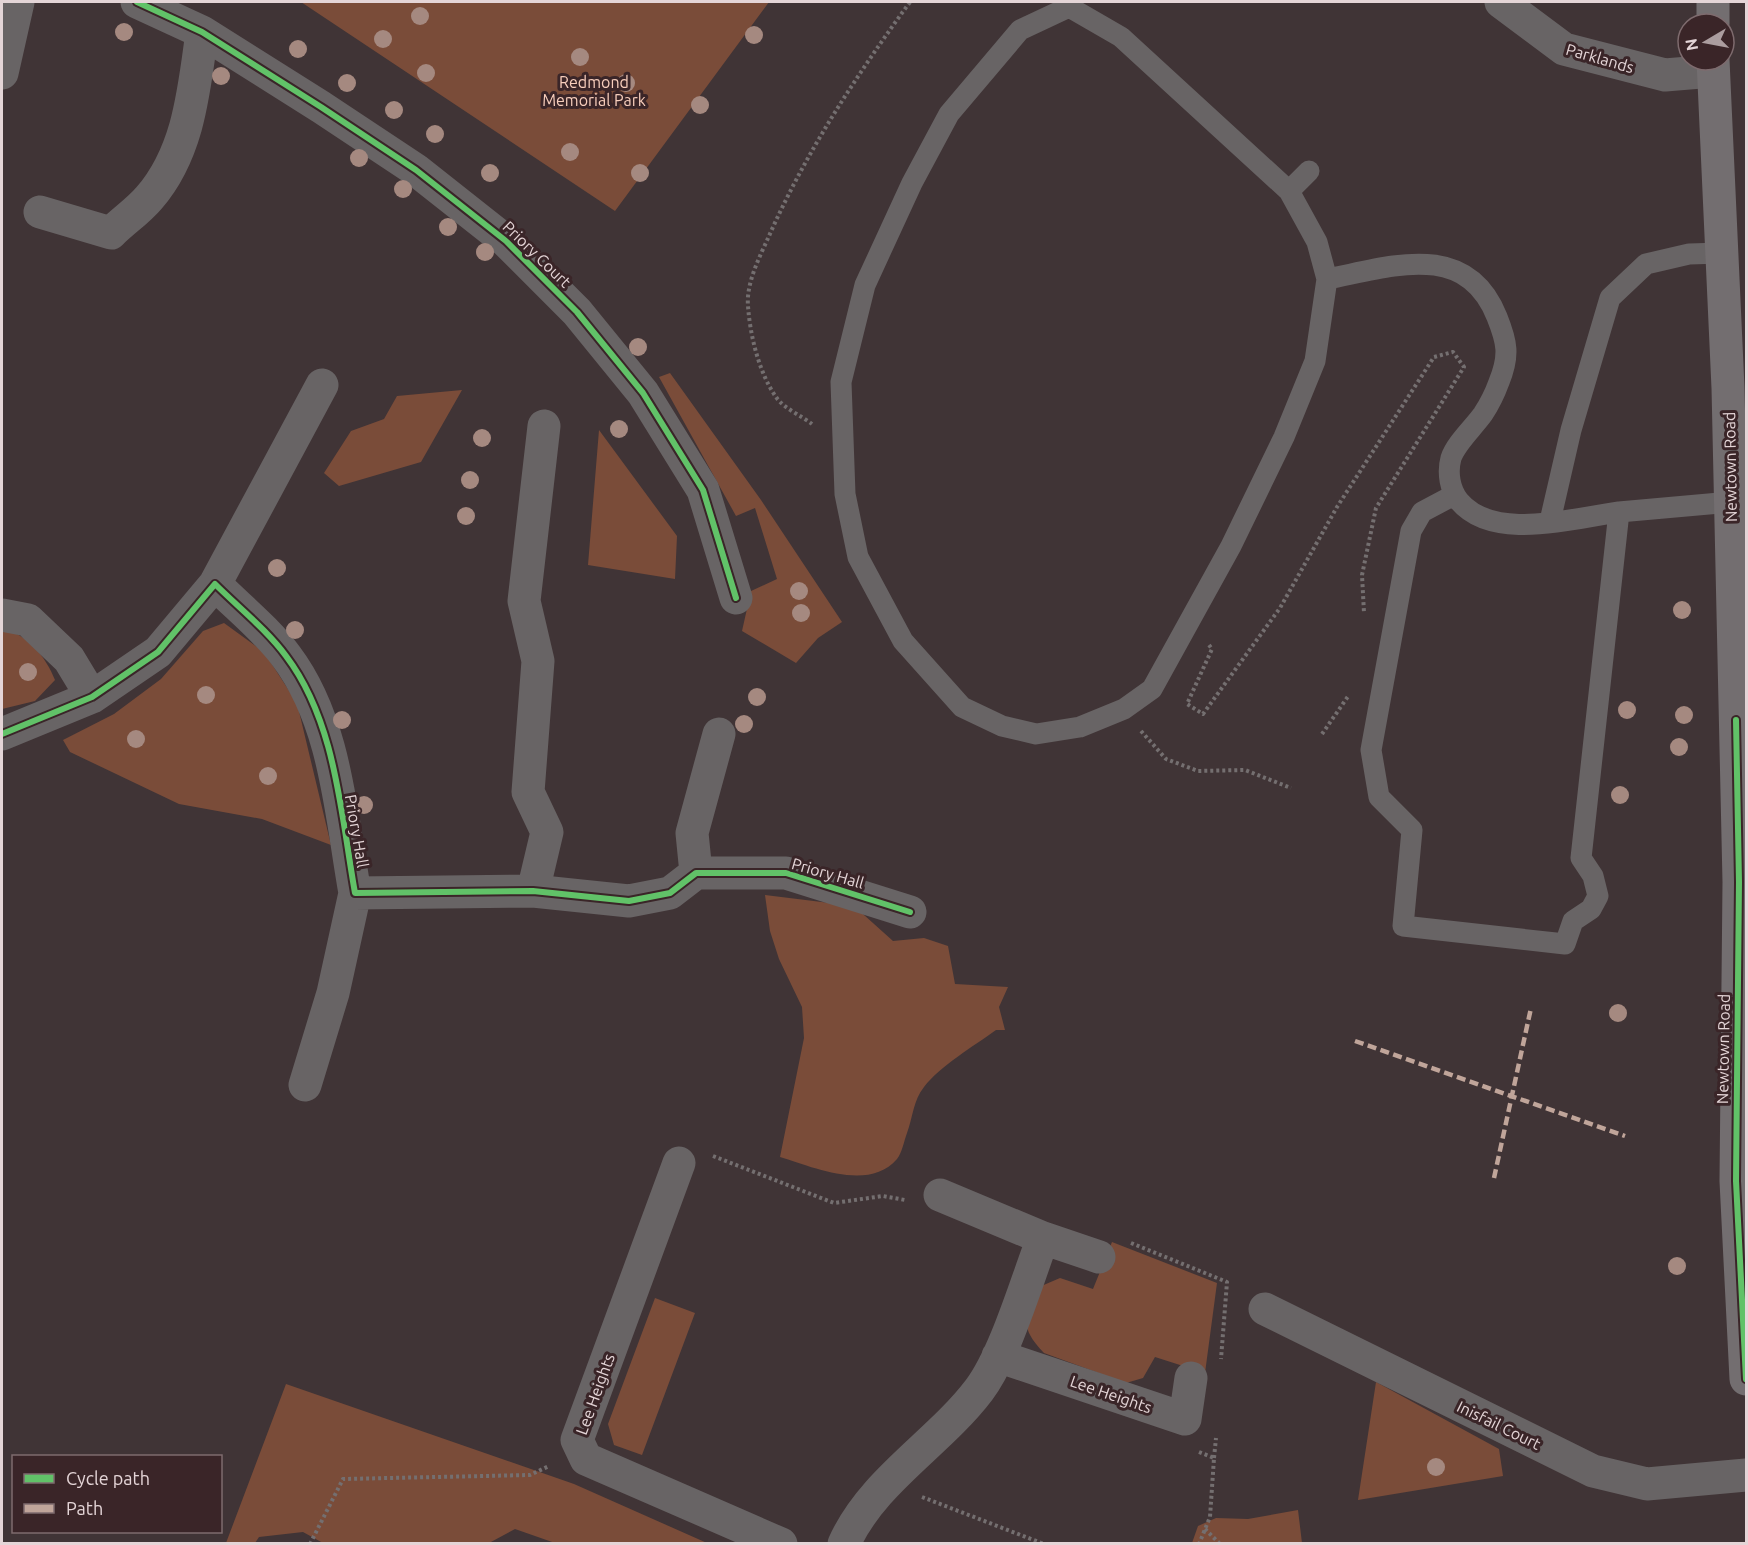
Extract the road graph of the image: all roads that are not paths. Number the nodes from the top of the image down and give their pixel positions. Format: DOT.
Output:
graph roads {
  1 [pos="18,2"];
  2 [pos="137,2"];
  3 [pos="1501,2"];
  4 [pos="202,32"];
  5 [pos="1681,72"];
  6 [pos="1713,72"];
  7 [pos="2,73"];
  8 [pos="1309,171"];
  9 [pos="1289,191"];
  10 [pos="40,212"];
  11 [pos="1722,252"];
  12 [pos="1327,279"];
  13 [pos="322,385"];
  14 [pos="1737,389"];
  15 [pos="544,426"];
  16 [pos="1454,495"];
  17 [pos="1731,502"];
  18 [pos="1619,512"];
  19 [pos="1550,521"];
  20 [pos="215,584"];
  21 [pos="736,598"];
  22 [pos="2,615"];
  23 [pos="92,697"];
  24 [pos="2,734"];
  25 [pos="719,734"];
  26 [pos="696,873"];
  27 [pos="533,891"];
  28 [pos="355,893"];
  29 [pos="909,912"];
  30 [pos="305,1085"];
  31 [pos="679,1163"];
  32 [pos="940,1195"];
  33 [pos="1043,1238"];
  34 [pos="1099,1257"];
  35 [pos="1744,1276"];
  36 [pos="1265,1309"];
  37 [pos="998,1356"];
  38 [pos="1191,1378"];
  39 [pos="1746,1379"];
  40 [pos="1746,1475"];
  41 [pos="781,1544"];
  42 [pos="844,1544"];
  1 -- 7 [label="street"];
  2 -- 4 [label="street, Priory Court"];
  3 -- 5 [label="street, Parklands"];
  4 -- 10 [label="street"];
  4 -- 21 [label="street, Priory Court"];
  6 -- 11 [label="main road, Newtown Road"];
  8 -- 9 [label="lane"];
  9 -- 12 [label="lane"];
  9 -- 12 [label="lane"];
  11 -- 14 [label="main road, Newtown Road"];
  11 -- 19 [label="lane"];
  12 -- 16 [label="lane"];
  13 -- 20 [label="street"];
  14 -- 17 [label="main road, Newtown Road"];
  15 -- 27 [label="street"];
  16 -- 18 [label="lane"];
  16 -- 19 [label="lane"];
  17 -- 18 [label="lane"];
  17 -- 35 [label="main road, Newtown Road"];
  18 -- 19 [label="lane"];
  20 -- 23 [label="street"];
  20 -- 28 [label="street, Priory Hall"];
  22 -- 23 [label="street"];
  23 -- 24 [label="street"];
  25 -- 26 [label="street"];
  26 -- 27 [label="street, Priory Hall"];
  26 -- 29 [label="street, Priory Hall"];
  27 -- 28 [label="street, Priory Hall"];
  28 -- 30 [label="street, Priory Hall"];
  31 -- 41 [label="street, Lee Heights"];
  32 -- 33 [label="street"];
  33 -- 34 [label="street"];
  33 -- 37 [label="street"];
  35 -- 39 [label="main road, Newtown Road"];
  36 -- 40 [label="street, Inisfail Court"];
  37 -- 38 [label="street, Lee Heights"];
  37 -- 42 [label="street"];
}
